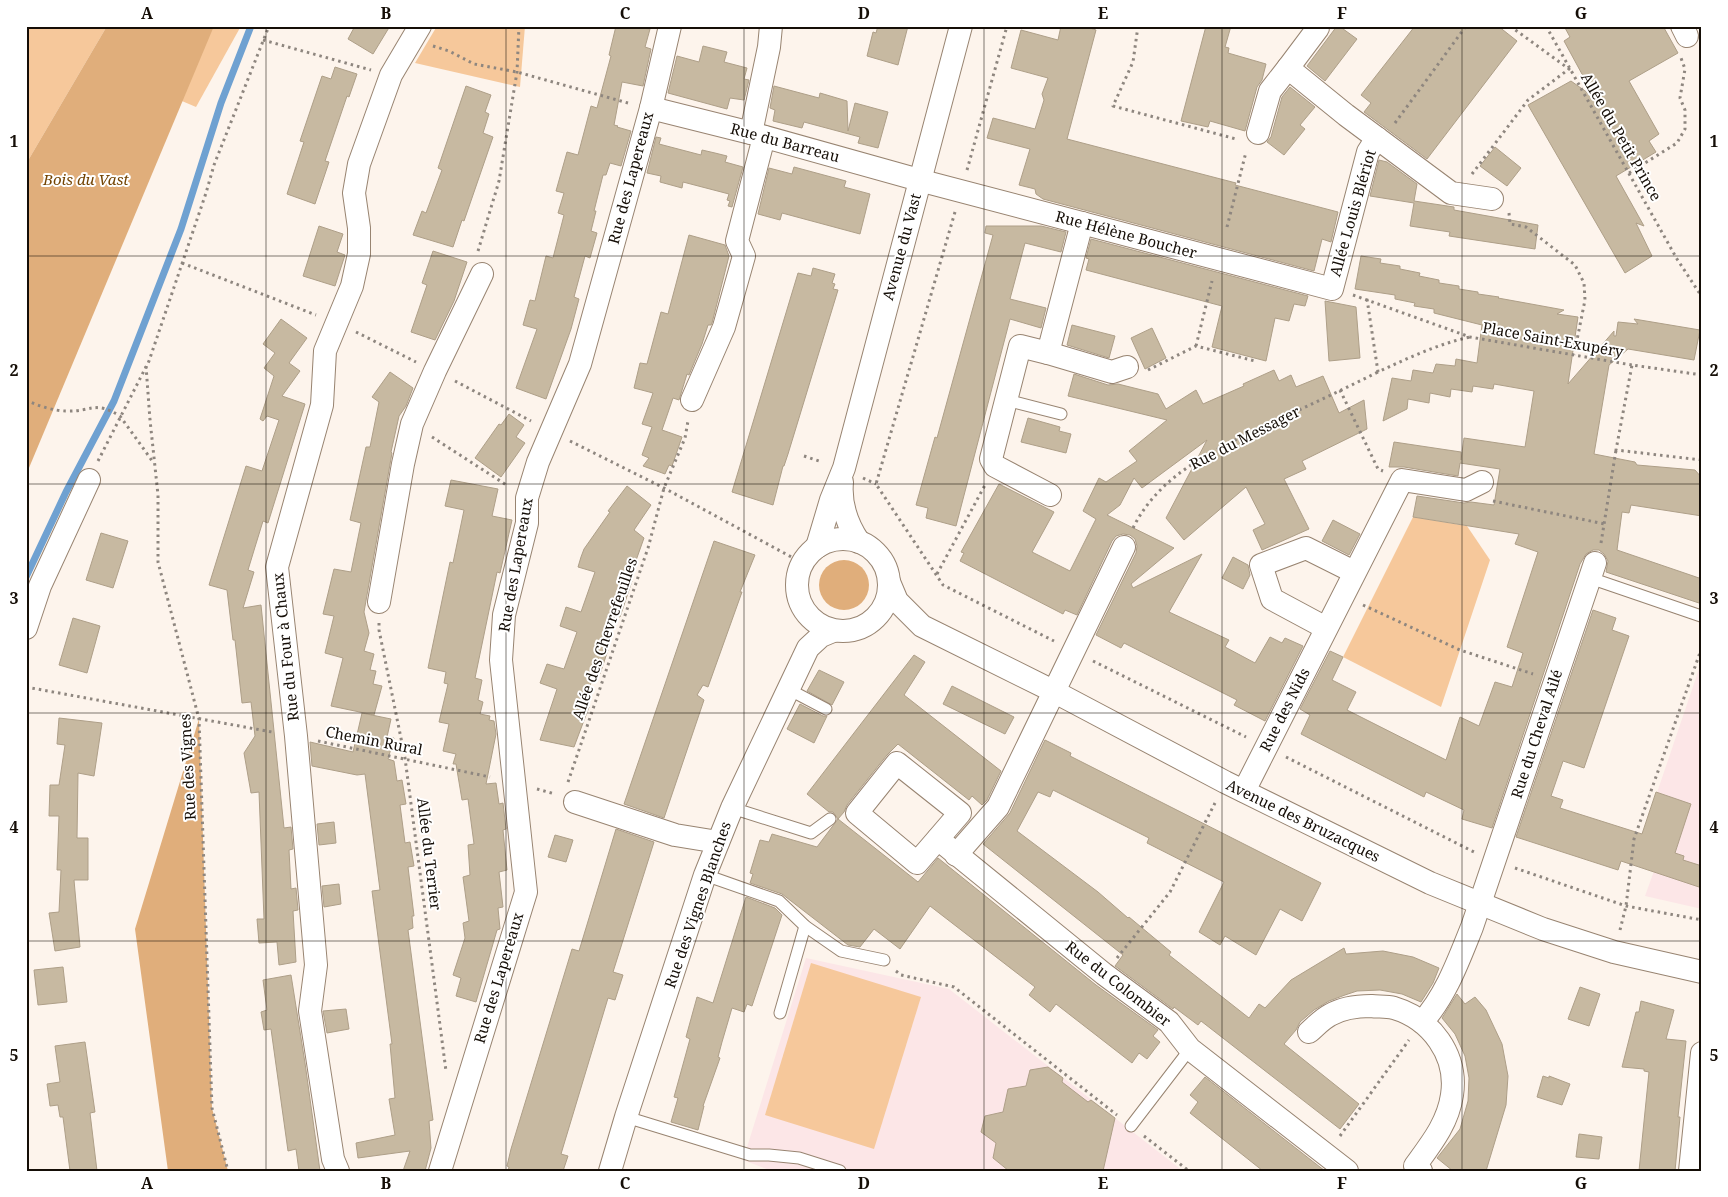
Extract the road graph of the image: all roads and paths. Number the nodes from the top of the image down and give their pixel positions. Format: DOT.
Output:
graph roads {
  1 [pos="269,26"];
  2 [pos="519,26"];
  3 [pos="670,26"];
  4 [pos="771,26"];
  5 [pos="961,26"];
  6 [pos="1007,26"];
  7 [pos="1138,26"];
  8 [pos="1316,26"];
  9 [pos="1466,26"];
  10 [pos="1510,26"];
  11 [pos="1546,26"];
  12 [pos="1684,31"];
  13 [pos="415,33"];
  14 [pos="263,40"];
  15 [pos="1288,68"];
  16 [pos="1569,69"];
  17 [pos="517,72"];
  18 [pos="392,75"];
  19 [pos="651,108"];
  20 [pos="758,135"];
  21 [pos="1379,140"];
  22 [pos="1248,141"];
  23 [pos="1629,173"];
  24 [pos="919,180"];
  25 [pos="961,191"];
  26 [pos="1457,194"];
  27 [pos="1492,199"];
  28 [pos="1082,223"];
  29 [pos="1227,227"];
  30 [pos="1218,259"];
  31 [pos="182,263"];
  32 [pos="482,274"];
  33 [pos="1332,289"];
  34 [pos="1702,297"];
  35 [pos="1367,299"];
  36 [pos="338,323"];
  37 [pos="1470,337"];
  38 [pos="1196,346"];
  39 [pos="1048,353"];
  40 [pos="1574,355"];
  41 [pos="1167,360"];
  42 [pos="1255,361"];
  43 [pos="1632,365"];
  44 [pos="146,366"];
  45 [pos="1127,367"];
  46 [pos="435,371"];
  47 [pos="1378,372"];
  48 [pos="1702,375"];
  49 [pos="1340,390"];
  50 [pos="26,400"];
  51 [pos="692,400"];
  52 [pos="1006,400"];
  53 [pos="1061,414"];
  54 [pos="120,416"];
  55 [pos="526,418"];
  56 [pos="412,424"];
  57 [pos="552,431"];
  58 [pos="686,438"];
  59 [pos="1616,450"];
  60 [pos="1702,460"];
  61 [pos="154,463"];
  62 [pos="995,466"];
  63 [pos="844,468"];
  64 [pos="89,480"];
  65 [pos="1402,480"];
  66 [pos="1482,482"];
  67 [pos="664,488"];
  68 [pos="1050,495"];
  69 [pos="527,498"];
  70 [pos="859,542"];
  71 [pos="1124,547"];
  72 [pos="809,555"];
  73 [pos="1592,570"];
  74 [pos="1354,572"];
  75 [pos="937,574"];
  76 [pos="889,582"];
  77 [pos="1342,596"];
  78 [pos="379,602"];
  79 [pos="1701,616"];
  80 [pos="870,623"];
  81 [pos="823,626"];
  82 [pos="922,626"];
  83 [pos="26,628"];
  84 [pos="1326,628"];
  85 [pos="1702,647"];
  86 [pos="1073,651"];
  87 [pos="1554,681"];
  88 [pos="26,687"];
  89 [pos="788,688"];
  90 [pos="1053,691"];
  91 [pos="826,709"];
  92 [pos="200,719"];
  93 [pos="296,736"];
  94 [pos="1267,747"];
  95 [pos="405,758"];
  96 [pos="514,782"];
  97 [pos="1235,786"];
  98 [pos="571,793"];
  99 [pos="732,808"];
  100 [pos="830,819"];
  101 [pos="938,839"];
  102 [pos="718,842"];
  103 [pos="956,855"];
  104 [pos="1494,862"];
  105 [pos="705,875"];
  106 [pos="1479,904"];
  107 [pos="1626,906"];
  108 [pos="1702,920"];
  109 [pos="805,926"];
  110 [pos="1614,952"];
  111 [pos="884,960"];
  112 [pos="1702,972"];
  113 [pos="1104,974"];
  114 [pos="780,1013"];
  115 [pos="1422,1022"];
  116 [pos="1309,1032"];
  117 [pos="1190,1049"];
  118 [pos="1702,1053"];
  119 [pos="446,1074"];
  120 [pos="626,1117"];
  121 [pos="1131,1126"];
  122 [pos="1326,1155"];
  123 [pos="1418,1168"];
  124 [pos="228,1171"];
  125 [pos="338,1171"];
  126 [pos="440,1171"];
  127 [pos="610,1171"];
  128 [pos="840,1171"];
  129 [pos="1189,1171"];
  130 [pos="1347,1171"];
  131 [pos="1690,1171"];
  1 -- 14 [label="path"];
  2 -- 17 [label="path"];
  3 -- 19 [label="street, Rue des Lapereaux"];
  4 -- 20 [label="street"];
  5 -- 24 [label="street, Avenue du Vast"];
  6 -- 25 [label="path"];
  7 -- 22 [label="path"];
  8 -- 15 [label="street"];
  9 -- 21 [label="path, Allée Louis Blériot"];
  10 -- 16 [label="path"];
  11 -- 16 [label="path, Allée du Petit Prince"];
  12 -- 23 [label="path"];
  13 -- 17 [label="path"];
  13 -- 18 [label="street, Rue du Four à Chaux"];
  14 -- 18 [label="path"];
  14 -- 31 [label="path"];
  15 -- 21 [label="street"];
  15 -- 22 [label="street"];
  16 -- 23 [label="path, Allée du Petit Prince"];
  16 -- 26 [label="path"];
  17 -- 19 [label="path"];
  17 -- 32 [label="path"];
  18 -- 36 [label="street, Rue du Four à Chaux"];
  19 -- 20 [label="street, Rue du Barreau"];
  19 -- 57 [label="street, Rue des Lapereaux"];
  20 -- 24 [label="street, Rue du Barreau"];
  20 -- 51 [label="street"];
  21 -- 26 [label="street"];
  21 -- 33 [label="street, Allée Louis Blériot"];
  22 -- 29 [label="path"];
  23 -- 34 [label="path, Allée du Petit Prince"];
  24 -- 25 [label="street, Rue Hélène Boucher"];
  24 -- 63 [label="street, Avenue du Vast"];
  25 -- 28 [label="street, Rue Hélène Boucher"];
  25 -- 75 [label="path"];
  26 -- 27 [label="street"];
  27 -- 40 [label="path"];
  28 -- 30 [label="street, Rue Hélène Boucher"];
  28 -- 39 [label="street"];
  30 -- 33 [label="street, Rue Hélène Boucher"];
  30 -- 38 [label="path"];
  31 -- 36 [label="path"];
  31 -- 44 [label="path"];
  32 -- 46 [label="street"];
  33 -- 35 [label="path, Place Saint-Exupéry"];
  35 -- 37 [label="path, Place Saint-Exupéry"];
  35 -- 47 [label="path"];
  36 -- 46 [label="path"];
  36 -- 93 [label="street, Rue du Four à Chaux"];
  37 -- 40 [label="path, Place Saint-Exupéry"];
  37 -- 47 [label="path, Place Saint-Exupéry"];
  38 -- 41 [label="path"];
  38 -- 42 [label="path"];
  39 -- 45 [label="street"];
  39 -- 52 [label="street"];
  40 -- 43 [label="path, Place Saint-Exupéry"];
  43 -- 48 [label="path, Place Saint-Exupéry"];
  43 -- 59 [label="path"];
  44 -- 54 [label="path"];
  44 -- 61 [label="path, Rue des Vignes"];
  46 -- 55 [label="path"];
  46 -- 56 [label="street"];
  47 -- 49 [label="path, Rue du Messager"];
  49 -- 65 [label="path"];
  49 -- 71 [label="path, Rue du Messager"];
  50 -- 54 [label="path"];
  52 -- 53 [label="lane"];
  52 -- 62 [label="street"];
  54 -- 61 [label="path"];
  54 -- 64 [label="path"];
  56 -- 69 [label="path"];
  56 -- 78 [label="street"];
  57 -- 67 [label="path"];
  57 -- 69 [label="street, Rue des Lapereaux"];
  58 -- 67 [label="path, Allée des Chevrefeuilles"];
  59 -- 60 [label="path"];
  59 -- 66 [label="path"];
  61 -- 92 [label="path, Rue des Vignes"];
  62 -- 68 [label="street"];
  62 -- 75 [label="path"];
  63 -- 70 [label="street, Avenue du Vast"];
  63 -- 72 [label="street, Avenue du Vast"];
  64 -- 83 [label="street"];
  65 -- 66 [label="street"];
  65 -- 74 [label="street, Rue des Nids"];
  67 -- 72 [label="path"];
  67 -- 98 [label="path, Allée des Chevrefeuilles"];
  69 -- 96 [label="street, Rue des Lapereaux"];
  70 -- 72 [label="street"];
  70 -- 76 [label="street"];
  71 -- 86 [label="street"];
  72 -- 81 [label="street"];
  73 -- 79 [label="lane"];
  73 -- 87 [label="street, Rue du Cheval Ailé"];
  74 -- 77 [label="street, Rue des Nids"];
  74 -- 84 [label="street"];
  75 -- 86 [label="path"];
  76 -- 80 [label="street"];
  76 -- 82 [label="street, Avenue des Bruzacques"];
  77 -- 84 [label="street, Rue des Nids"];
  77 -- 87 [label="path"];
  78 -- 95 [label="path, Allée du Terrier"];
  80 -- 81 [label="street"];
  80 -- 82 [label="street, Avenue des Bruzacques"];
  81 -- 89 [label="street, Rue des Vignes Blanches"];
  82 -- 90 [label="street, Avenue des Bruzacques"];
  84 -- 94 [label="street, Rue des Nids"];
  85 -- 107 [label="path"];
  86 -- 90 [label="street"];
  86 -- 94 [label="path"];
  87 -- 104 [label="street, Rue du Cheval Ailé"];
  88 -- 92 [label="path, Chemin Rural"];
  89 -- 91 [label="lane"];
  89 -- 99 [label="street, Rue des Vignes Blanches"];
  90 -- 97 [label="street, Avenue des Bruzacques"];
  90 -- 103 [label="street"];
  92 -- 93 [label="path, Chemin Rural"];
  92 -- 124 [label="path, Rue des Vignes"];
  93 -- 95 [label="path, Chemin Rural"];
  93 -- 125 [label="street, Rue du Four à Chaux"];
  94 -- 97 [label="street, Rue des Nids"];
  94 -- 104 [label="path"];
  95 -- 96 [label="path, Chemin Rural"];
  95 -- 119 [label="path, Allée du Terrier"];
  96 -- 126 [label="street, Rue des Lapereaux"];
  97 -- 106 [label="street, Avenue des Bruzacques"];
  97 -- 113 [label="path"];
  98 -- 102 [label="street"];
  99 -- 100 [label="lane"];
  99 -- 102 [label="street, Rue des Vignes Blanches"];
  101 -- 101 [label="street"];
  101 -- 103 [label="street, Rue du Colombier"];
  102 -- 105 [label="street, Rue des Vignes Blanches"];
  103 -- 113 [label="street, Rue du Colombier"];
  104 -- 106 [label="street, Rue du Cheval Ailé"];
  104 -- 107 [label="path"];
  105 -- 109 [label="lane"];
  105 -- 120 [label="street, Rue des Vignes Blanches"];
  106 -- 110 [label="street, Avenue des Bruzacques"];
  106 -- 115 [label="street, Rue du Cheval Ailé"];
  107 -- 108 [label="path"];
  107 -- 110 [label="path"];
  109 -- 111 [label="lane"];
  109 -- 114 [label="lane"];
  110 -- 112 [label="street, Avenue des Bruzacques"];
  111 -- 121 [label="path"];
  113 -- 117 [label="street, Rue du Colombier"];
  115 -- 116 [label="street"];
  115 -- 122 [label="path"];
  115 -- 123 [label="street"];
  117 -- 121 [label="lane"];
  117 -- 122 [label="street, Rue du Colombier"];
  118 -- 131 [label="street"];
  120 -- 127 [label="street, Rue des Vignes Blanches"];
  120 -- 128 [label="lane"];
  121 -- 129 [label="path"];
  122 -- 130 [label="street, Rue du Colombier"];
}
